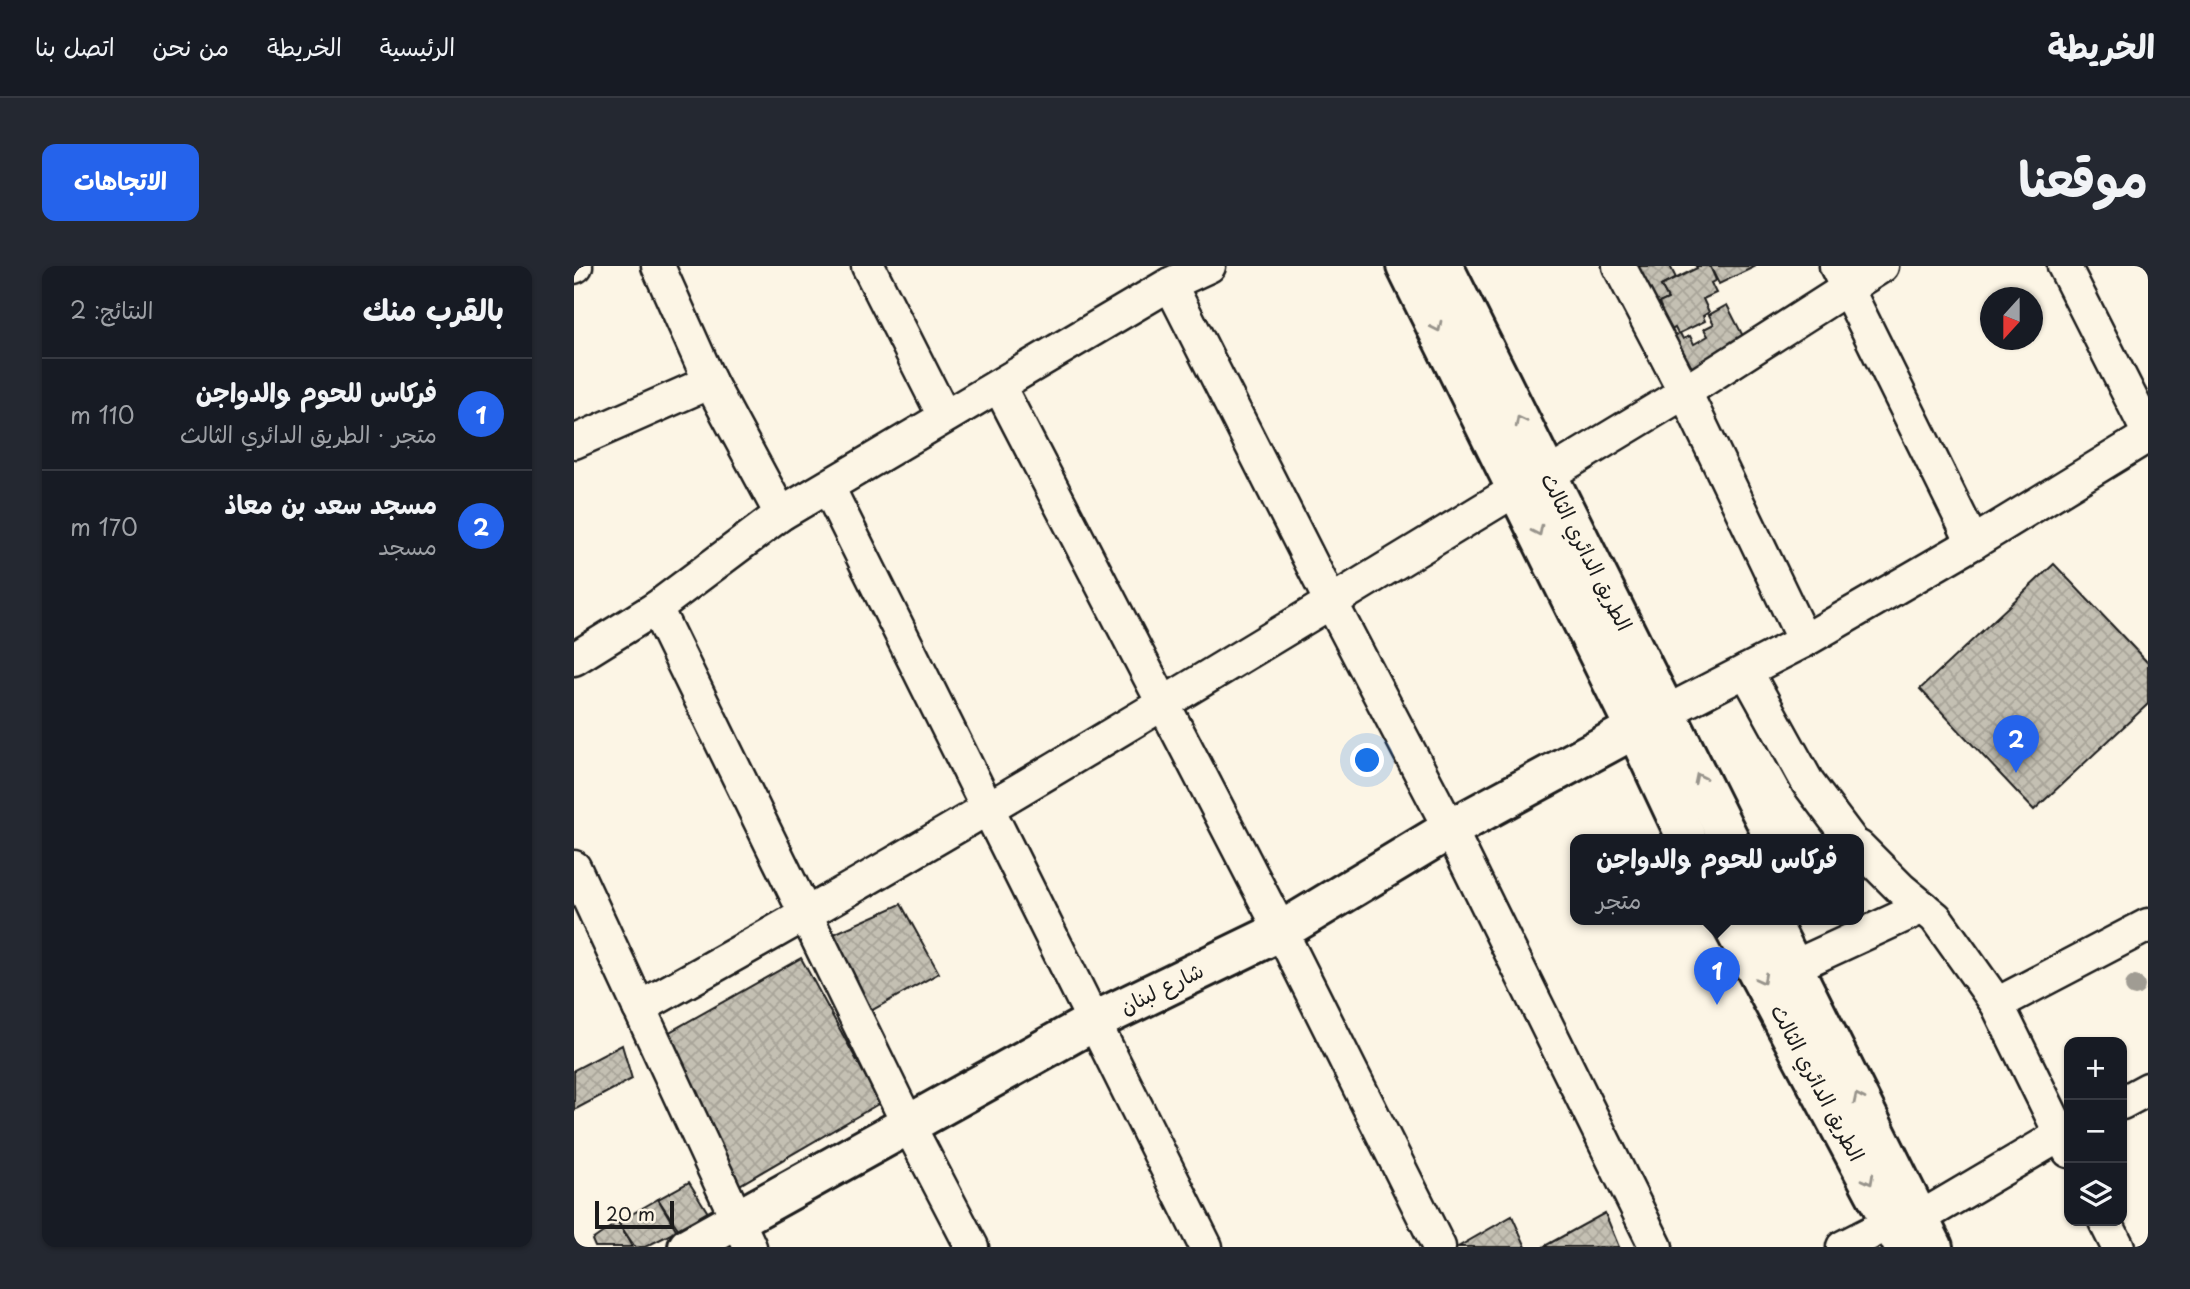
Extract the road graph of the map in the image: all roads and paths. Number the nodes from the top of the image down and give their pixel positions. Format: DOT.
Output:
graph roads {
  1 [pos="658,266"];
  2 [pos="868,266"];
  3 [pos="1209,266"];
  4 [pos="1406,266"];
  5 [pos="1443,266"];
  6 [pos="1619,266"];
  7 [pos="1882,266"];
  8 [pos="2064,266"];
  9 [pos="1841,276"];
  10 [pos="1170,284"];
  11 [pos="710,382"];
  12 [pos="999,386"];
  13 [pos="1685,392"];
  14 [pos="944,416"];
  15 [pos="2148,434"];
  16 [pos="574,442"];
  17 [pos="1532,482"];
  18 [pos="828,487"];
  19 [pos="781,514"];
  20 [pos="1973,543"];
  21 [pos="1331,602"];
  22 [pos="656,608"];
  23 [pos="1804,640"];
  24 [pos="574,659"];
  25 [pos="1746,671"];
  26 [pos="1163,703"];
  27 [pos="1651,720"];
  28 [pos="989,809"];
  29 [pos="1450,829"];
  30 [pos="1685,834"];
  31 [pos="1726,834"];
  32 [pos="1846,834"];
  33 [pos="1864,852"];
  34 [pos="574,867"];
  35 [pos="1923,907"];
  36 [pos="583,911"];
  37 [pos="806,916"];
  38 [pos="1732,925"];
  39 [pos="1772,925"];
  40 [pos="2148,925"];
  41 [pos="1281,931"];
  42 [pos="1793,967"];
  43 [pos="1997,1004"];
  44 [pos="639,1008"];
  45 [pos="1093,1022"];
  46 [pos="2148,1089"];
  47 [pos="2127,1100"];
  48 [pos="909,1126"];
  49 [pos="2064,1134"];
  50 [pos="2064,1139"];
  51 [pos="2108,1226"];
  52 [pos="743,1233"];
  53 [pos="1912,1234"];
  54 [pos="688,1247"];
  55 [pos="972,1247"];
  56 [pos="1206,1247"];
  57 [pos="1439,1247"];
  58 [pos="1656,1247"];
  59 [pos="1843,1247"];
  60 [pos="2118,1247"];
  1 -- 11 [label="street"];
  2 -- 14 [label="street"];
  3 -- 10 [label="street"];
  4 -- 17 [label="main road, الطريق الدائري الثالث, one-way"];
  17 -- 5 [label="main road, الطريق الدائري الثالث, one-way"];
  6 -- 13 [label="street"];
  7 -- 9 [label="street"];
  8 -- 15 [label="street"];
  9 -- 13 [label="street"];
  9 -- 20 [label="street"];
  10 -- 12 [label="street"];
  10 -- 21 [label="street"];
  11 -- 16 [label="street"];
  11 -- 19 [label="street"];
  12 -- 14 [label="street"];
  12 -- 26 [label="street"];
  13 -- 17 [label="street"];
  13 -- 23 [label="street"];
  14 -- 18 [label="street"];
  15 -- 20 [label="street"];
  17 -- 21 [label="street"];
  17 -- 27 [label="main road, الطريق الدائري الثالث"];
  18 -- 19 [label="street"];
  18 -- 28 [label="street"];
  19 -- 22 [label="street"];
  20 -- 23 [label="street"];
  21 -- 26 [label="street"];
  21 -- 29 [label="street"];
  22 -- 24 [label="street"];
  22 -- 37 [label="street"];
  23 -- 25 [label="street"];
  25 -- 27 [label="street"];
  25 -- 32 [label="street"];
  26 -- 28 [label="street"];
  26 -- 41 [label="street"];
  27 -- 29 [label="main road, شارع لبنان"];
  27 -- 30 [label="main road, الطريق الدائري الثالث"];
  31 -- 27 [label="main road, الطريق الدائري الثالث, one-way"];
  28 -- 37 [label="street"];
  28 -- 45 [label="street"];
  29 -- 41 [label="main road, شارع لبنان"];
  29 -- 58 [label="street"];
  33 -- 35 [label="street"];
  34 -- 36 [label="street"];
  35 -- 42 [label="street"];
  35 -- 43 [label="street"];
  36 -- 44 [label="street"];
  37 -- 44 [label="street"];
  37 -- 48 [label="street"];
  38 -- 53 [label="main road, الطريق الدائري الثالث, one-way"];
  39 -- 42 [label="main road, الطريق الدائري الثالث"];
  40 -- 43 [label="street"];
  41 -- 45 [label="main road, شارع لبنان"];
  41 -- 57 [label="street"];
  53 -- 42 [label="main road, الطريق الدائري الثالث, one-way"];
  43 -- 49 [label="street"];
  44 -- 52 [label="street"];
  45 -- 48 [label="main road, شارع لبنان"];
  45 -- 56 [label="street"];
  46 -- 47 [label="street"];
  48 -- 52 [label="main road, شارع لبنان"];
  48 -- 55 [label="street"];
  50 -- 53 [label="street"];
  51 -- 60 [label="street"];
  52 -- 54 [label="main road, شارع لبنان"];
  53 -- 59 [label="street"];
}
